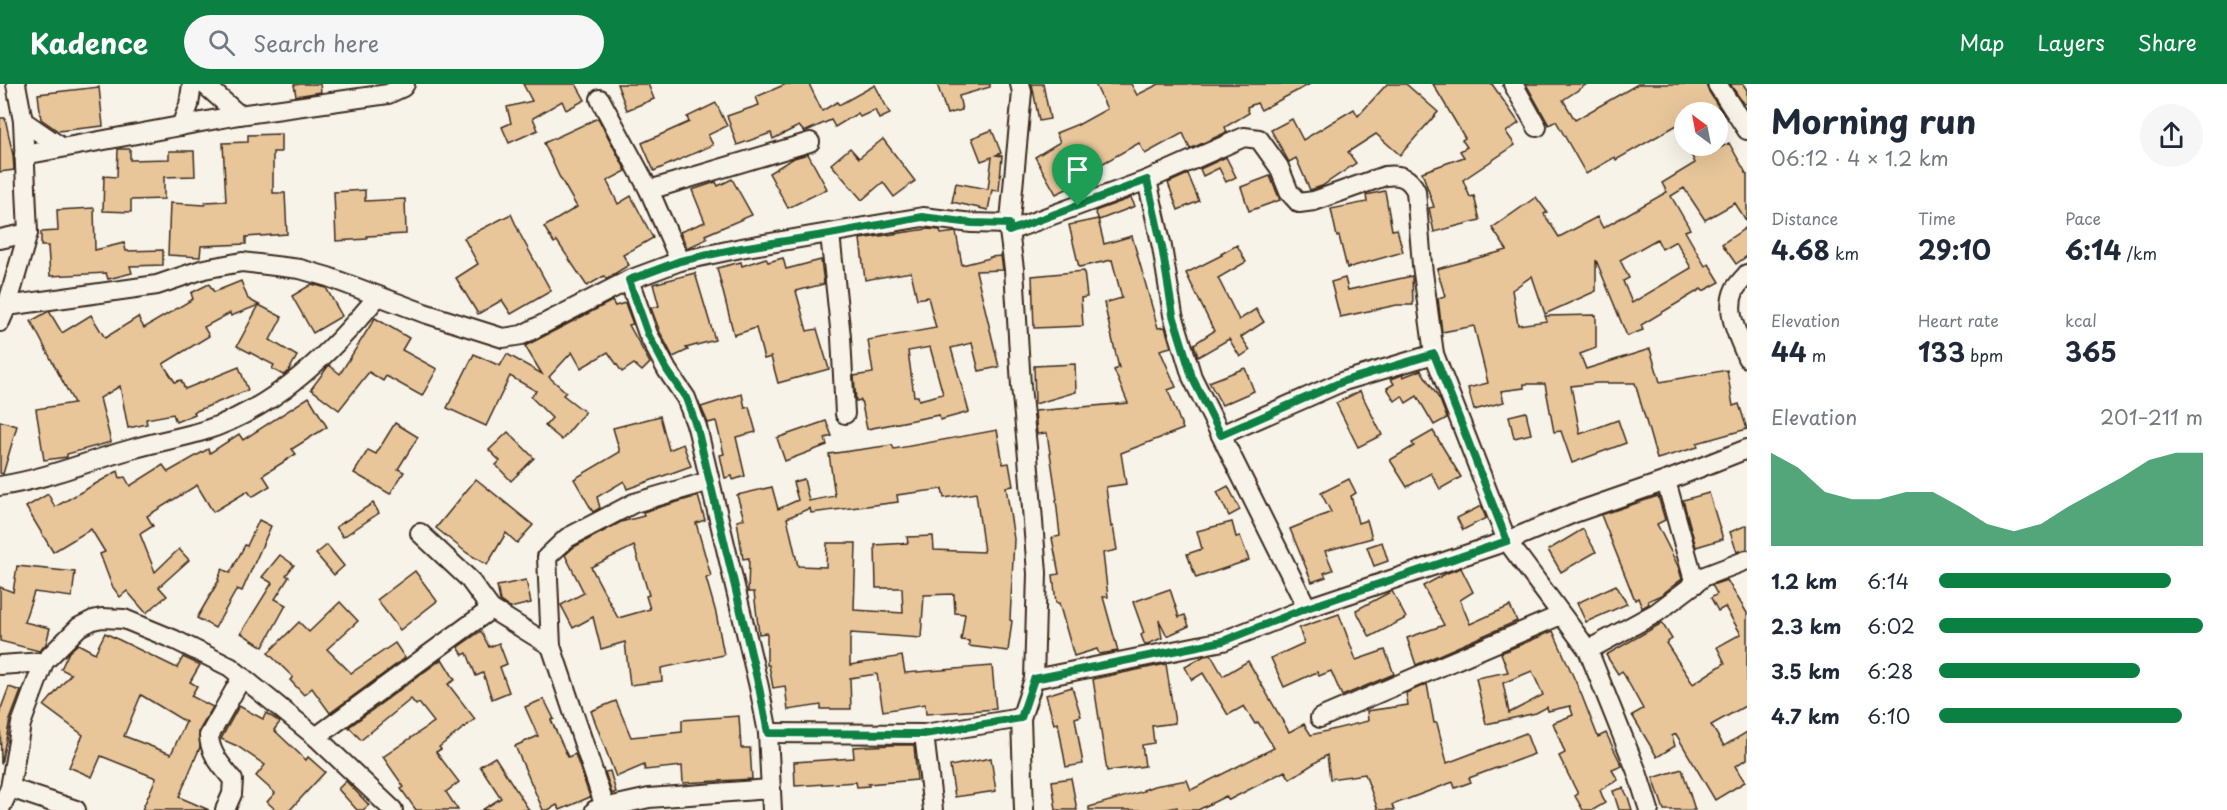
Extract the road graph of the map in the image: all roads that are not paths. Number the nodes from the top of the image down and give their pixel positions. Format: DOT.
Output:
graph roads {
  1 [pos="16,84"];
  2 [pos="192,84"];
  3 [pos="204,84"];
  4 [pos="405,84"];
  5 [pos="1020,84"];
  6 [pos="1513,84"];
  7 [pos="1717,84"];
  8 [pos="600,99"];
  9 [pos="239,115"];
  10 [pos="22,121"];
  11 [pos="181,126"];
  12 [pos="1537,127"];
  13 [pos="1747,130"];
  14 [pos="810,142"];
  15 [pos="61,147"];
  16 [pos="24,155"];
  17 [pos="1147,180"];
  18 [pos="649,190"];
  19 [pos="1009,227"];
  20 [pos="28,233"];
  21 [pos="830,234"];
  22 [pos="0,239"];
  23 [pos="680,261"];
  24 [pos="1747,274"];
  25 [pos="629,280"];
  26 [pos="378,296"];
  27 [pos="3,314"];
  28 [pos="1434,354"];
  29 [pos="1747,358"];
  30 [pos="845,414"];
  31 [pos="1221,435"];
  32 [pos="1747,449"];
  33 [pos="1666,481"];
  34 [pos="710,482"];
  35 [pos="0,486"];
  36 [pos="420,533"];
  37 [pos="1507,541"];
  38 [pos="1747,560"];
  39 [pos="1695,584"];
  40 [pos="1307,608"];
  41 [pos="491,609"];
  42 [pos="1562,615"];
  43 [pos="551,645"];
  44 [pos="1587,650"];
  45 [pos="44,662"];
  46 [pos="0,665"];
  47 [pos="242,677"];
  48 [pos="1034,679"];
  49 [pos="1021,718"];
  50 [pos="1320,718"];
  51 [pos="768,733"];
  52 [pos="924,734"];
  53 [pos="316,737"];
  54 [pos="10,788"];
  55 [pos="770,789"];
  56 [pos="0,809"];
  57 [pos="600,809"];
  58 [pos="76,810"];
  59 [pos="225,810"];
  60 [pos="393,810"];
  61 [pos="772,810"];
  62 [pos="933,810"];
  63 [pos="1024,810"];
  64 [pos="1649,810"];
  1 -- 10 [label="street"];
  2 -- 11 [label="street"];
  3 -- 9 [label="street"];
  4 -- 9 [label="street"];
  5 -- 19 [label="street"];
  6 -- 12 [label="street"];
  7 -- 13 [label="street"];
  8 -- 18 [label="street"];
  9 -- 11 [label="street"];
  10 -- 15 [label="street"];
  10 -- 16 [label="street"];
  11 -- 15 [label="street"];
  14 -- 18 [label="street"];
  15 -- 16 [label="street"];
  16 -- 20 [label="street"];
  17 -- 19 [label="street"];
  17 -- 28 [label="street"];
  17 -- 31 [label="street"];
  18 -- 23 [label="street"];
  19 -- 21 [label="street"];
  19 -- 48 [label="street"];
  20 -- 22 [label="street"];
  20 -- 27 [label="street"];
  21 -- 23 [label="street"];
  21 -- 30 [label="street"];
  23 -- 25 [label="street"];
  24 -- 29 [label="street"];
  25 -- 26 [label="street"];
  25 -- 34 [label="street"];
  26 -- 27 [label="street"];
  26 -- 35 [label="street"];
  28 -- 31 [label="street"];
  28 -- 37 [label="street"];
  31 -- 40 [label="street"];
  32 -- 33 [label="street"];
  33 -- 37 [label="street"];
  33 -- 39 [label="street"];
  34 -- 43 [label="street"];
  34 -- 51 [label="street"];
  36 -- 41 [label="street"];
  37 -- 40 [label="street"];
  37 -- 42 [label="street"];
  38 -- 39 [label="street"];
  39 -- 44 [label="street"];
  40 -- 48 [label="street"];
  41 -- 43 [label="street"];
  41 -- 53 [label="street"];
  42 -- 44 [label="street"];
  42 -- 50 [label="street"];
  43 -- 57 [label="street"];
  44 -- 64 [label="street"];
  45 -- 46 [label="street"];
  45 -- 47 [label="street"];
  45 -- 54 [label="street"];
  47 -- 53 [label="street"];
  47 -- 59 [label="street"];
  48 -- 49 [label="street"];
  49 -- 52 [label="street"];
  49 -- 63 [label="street"];
  51 -- 52 [label="street"];
  51 -- 55 [label="street"];
  52 -- 62 [label="street"];
  53 -- 60 [label="street"];
  54 -- 56 [label="street"];
  54 -- 58 [label="street"];
  55 -- 57 [label="street"];
  55 -- 61 [label="street"];
}
